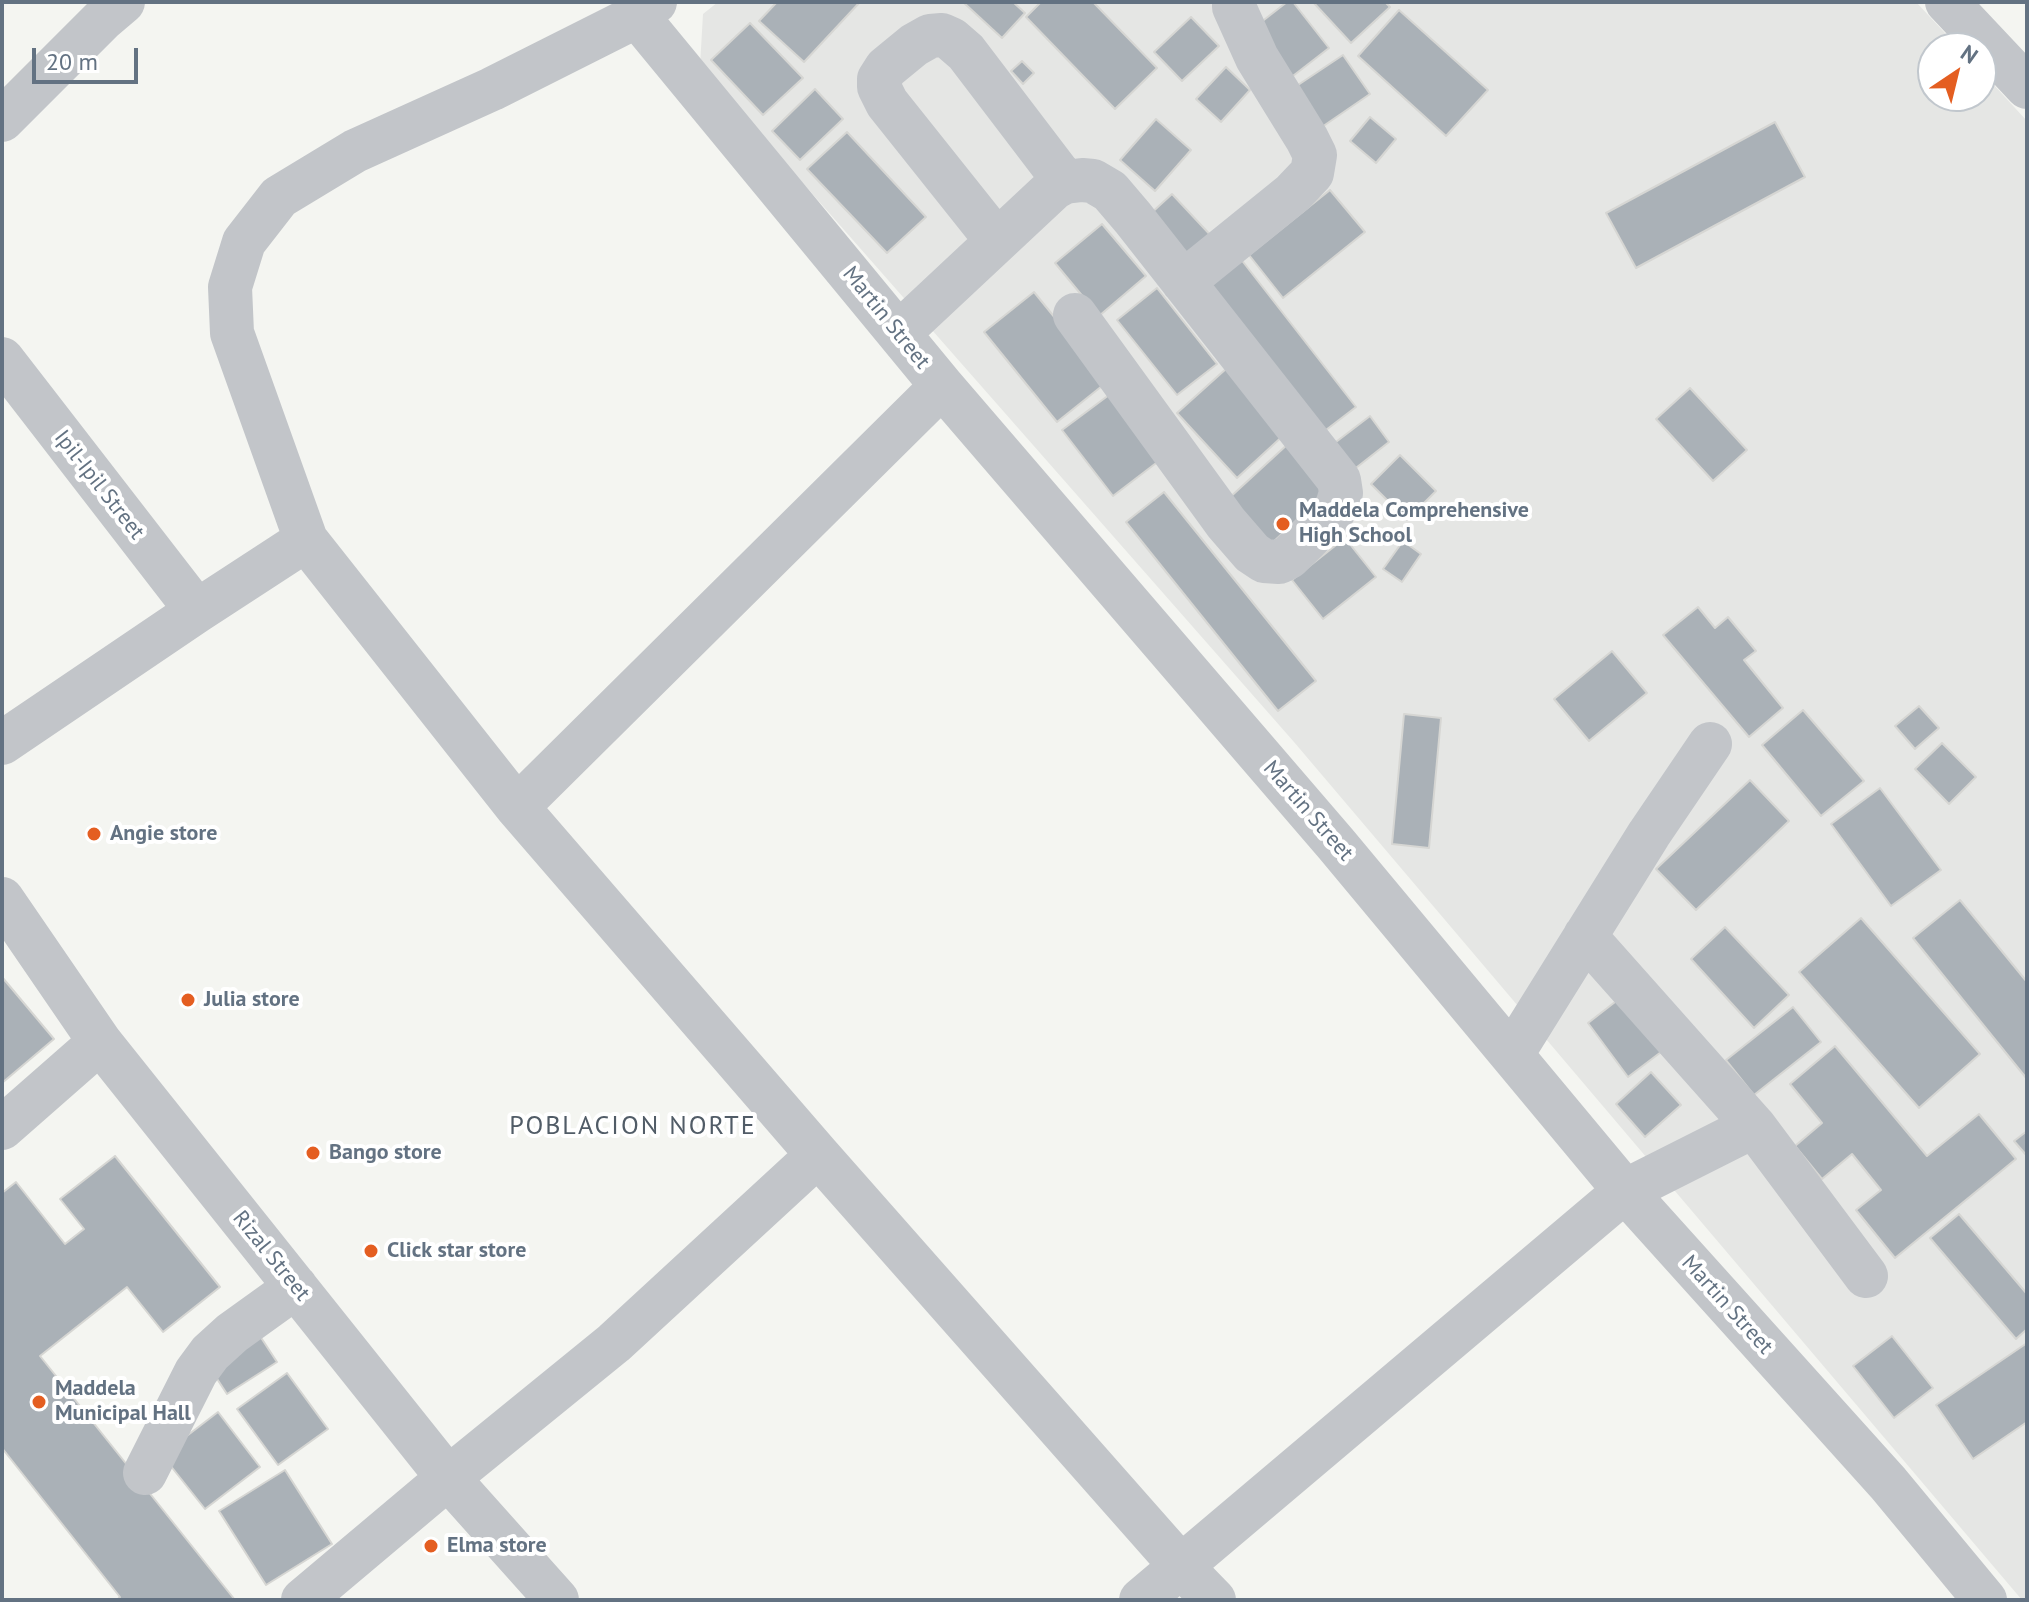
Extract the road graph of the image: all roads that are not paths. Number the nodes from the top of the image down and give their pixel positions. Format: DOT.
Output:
graph roads {
  1 [pos="123,2"];
  2 [pos="1234,2"];
  3 [pos="1947,2"];
  4 [pos="646,9"];
  5 [pos="2027,87"];
  6 [pos="2,120"];
  7 [pos="1065,182"];
  8 [pos="997,241"];
  9 [pos="1183,282"];
  10 [pos="1075,315"];
  11 [pos="899,333"];
  12 [pos="2,359"];
  13 [pos="942,386"];
  14 [pos="306,540"];
  15 [pos="197,611"];
  16 [pos="2,743"];
  17 [pos="1710,744"];
  18 [pos="517,807"];
  19 [pos="2,899"];
  20 [pos="1585,936"];
  21 [pos="100,1042"];
  22 [pos="1512,1054"];
  23 [pos="1754,1126"];
  24 [pos="2,1128"];
  25 [pos="818,1155"];
  26 [pos="1625,1191"];
  27 [pos="1866,1276"];
  28 [pos="296,1287"];
  29 [pos="145,1473"];
  30 [pos="448,1478"];
  31 [pos="1180,1565"];
  32 [pos="303,1600"];
  33 [pos="557,1600"];
  34 [pos="1141,1600"];
  35 [pos="1214,1600"];
  36 [pos="1985,1600"];
  1 -- 6 [label="street"];
  2 -- 9 [label="street"];
  3 -- 5 [label="street"];
  4 -- 11 [label="street, Martin Street"];
  4 -- 14 [label="street"];
  7 -- 8 [label="street"];
  7 -- 8 [label="street"];
  7 -- 9 [label="street"];
  8 -- 11 [label="street"];
  9 -- 10 [label="street"];
  11 -- 13 [label="street, Martin Street"];
  12 -- 15 [label="street, Ipil-Ipil Street"];
  13 -- 18 [label="street"];
  13 -- 22 [label="street, Martin Street"];
  14 -- 15 [label="street"];
  14 -- 18 [label="street"];
  15 -- 16 [label="street"];
  17 -- 20 [label="street"];
  18 -- 25 [label="street"];
  19 -- 21 [label="street, Rizal Street"];
  20 -- 22 [label="street"];
  20 -- 23 [label="street"];
  21 -- 24 [label="street"];
  21 -- 28 [label="street, Rizal Street"];
  22 -- 26 [label="street, Martin Street"];
  23 -- 26 [label="street"];
  23 -- 27 [label="street"];
  25 -- 30 [label="street"];
  25 -- 31 [label="street"];
  26 -- 31 [label="street"];
  26 -- 36 [label="street, Martin Street"];
  28 -- 29 [label="street"];
  28 -- 30 [label="street, Rizal Street"];
  30 -- 32 [label="street"];
  30 -- 33 [label="street, Rizal Street"];
  31 -- 34 [label="street"];
  31 -- 35 [label="street"];
}
